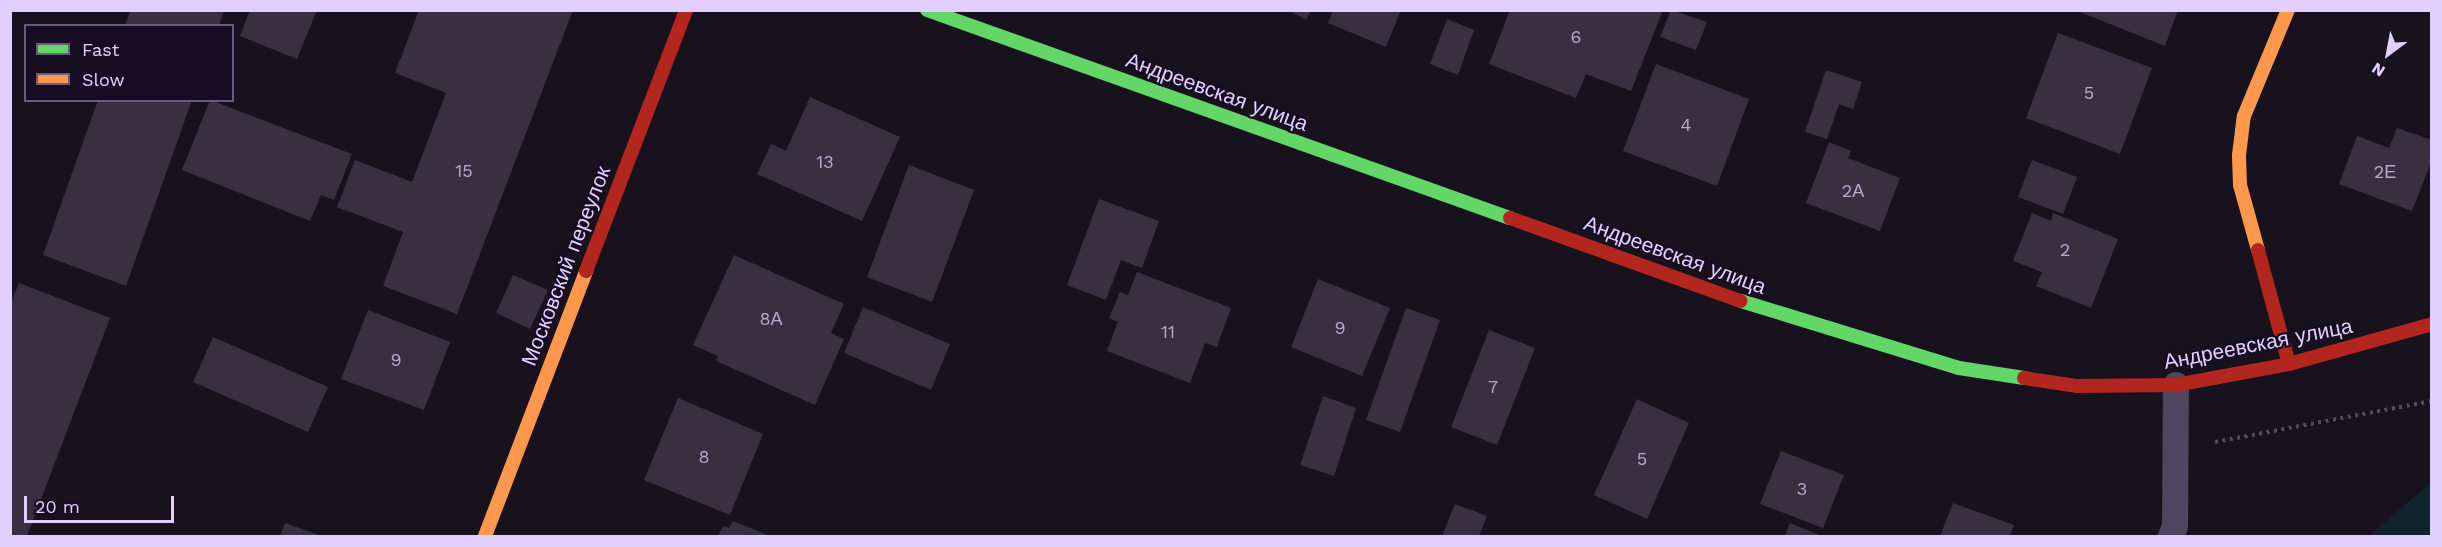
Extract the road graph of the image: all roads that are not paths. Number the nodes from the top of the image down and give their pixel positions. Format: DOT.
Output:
graph roads {
  1 [pos="686,10"];
  2 [pos="927,10"];
  3 [pos="2288,10"];
  4 [pos="2432,324"];
  5 [pos="2289,364"];
  6 [pos="2176,385"];
  7 [pos="484,537"];
  8 [pos="2171,537"];
  1 -- 7 [label="street, Московский переулок"];
  2 -- 6 [label="street, Андреевская улица"];
  3 -- 5 [label="street"];
  4 -- 5 [label="street, Андреевская улица"];
  5 -- 6 [label="street, Андреевская улица"];
  6 -- 8 [label="lane"];
}
